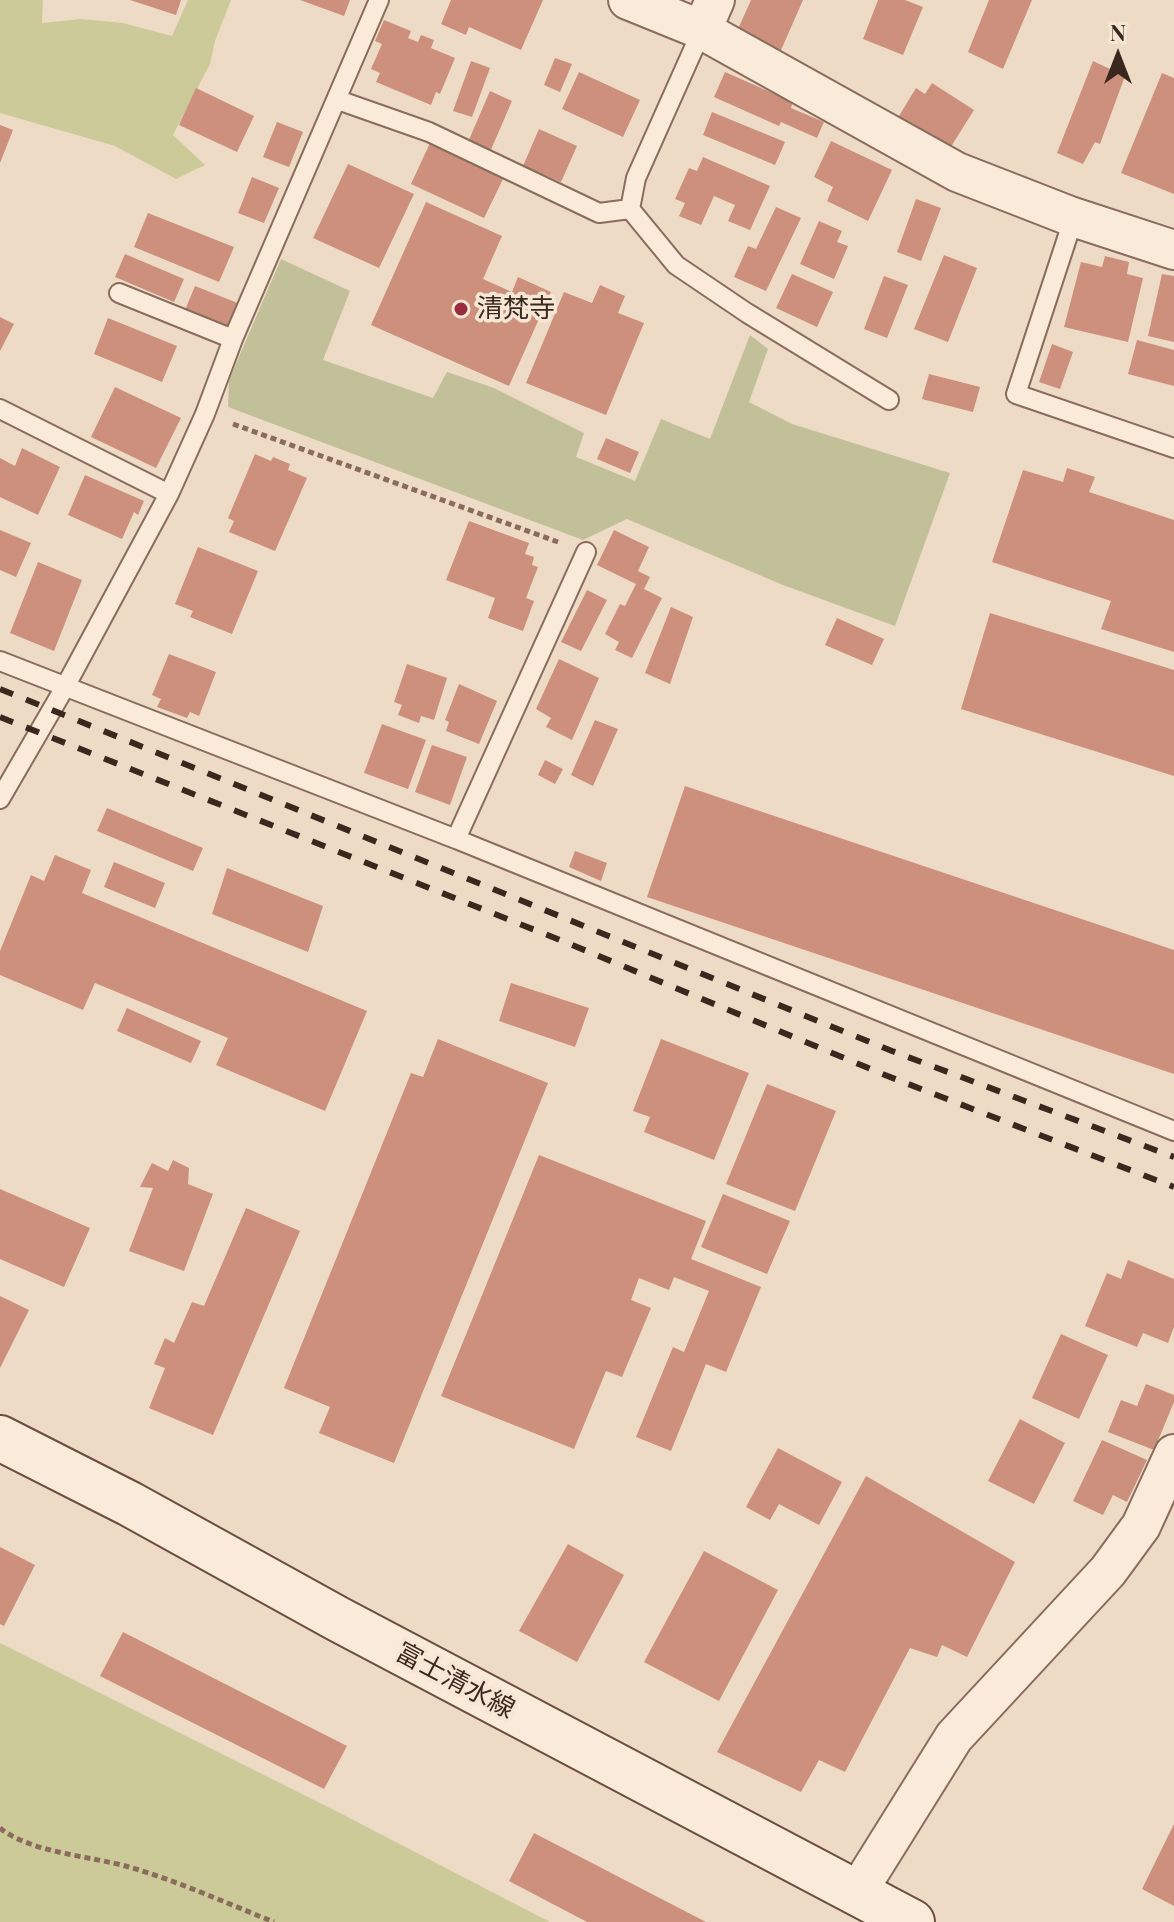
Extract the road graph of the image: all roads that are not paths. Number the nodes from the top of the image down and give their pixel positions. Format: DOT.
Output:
graph roads {
  1 [pos="379,0"];
  2 [pos="628,0"];
  3 [pos="708,15"];
  4 [pos="338,100"];
  5 [pos="630,209"];
  6 [pos="1074,217"];
  7 [pos="1174,250"];
  8 [pos="119,293"];
  9 [pos="233,339"];
  10 [pos="889,400"];
  11 [pos="0,409"];
  12 [pos="1174,448"];
  13 [pos="169,494"];
  14 [pos="586,552"];
  15 [pos="0,661"];
  16 [pos="65,687"];
  17 [pos="0,799"];
  18 [pos="456,839"];
  19 [pos="1174,1131"];
  20 [pos="0,1438"];
  21 [pos="1174,1454"];
  22 [pos="856,1894"];
  23 [pos="912,1922"];
  1 -- 4 [label="lane"];
  2 -- 3 [label="street"];
  3 -- 5 [label="lane"];
  3 -- 6 [label="street"];
  4 -- 5 [label="lane"];
  4 -- 9 [label="lane"];
  5 -- 10 [label="lane"];
  6 -- 7 [label="street"];
  6 -- 12 [label="lane"];
  8 -- 9 [label="lane"];
  9 -- 13 [label="lane"];
  11 -- 13 [label="lane"];
  13 -- 16 [label="lane"];
  14 -- 18 [label="lane"];
  15 -- 16 [label="lane"];
  16 -- 17 [label="lane"];
  16 -- 18 [label="lane"];
  18 -- 19 [label="lane"];
  20 -- 22 [label="main road, 富士清水線"];
  21 -- 22 [label="street"];
  22 -- 23 [label="main road, 富士清水線"];
}
